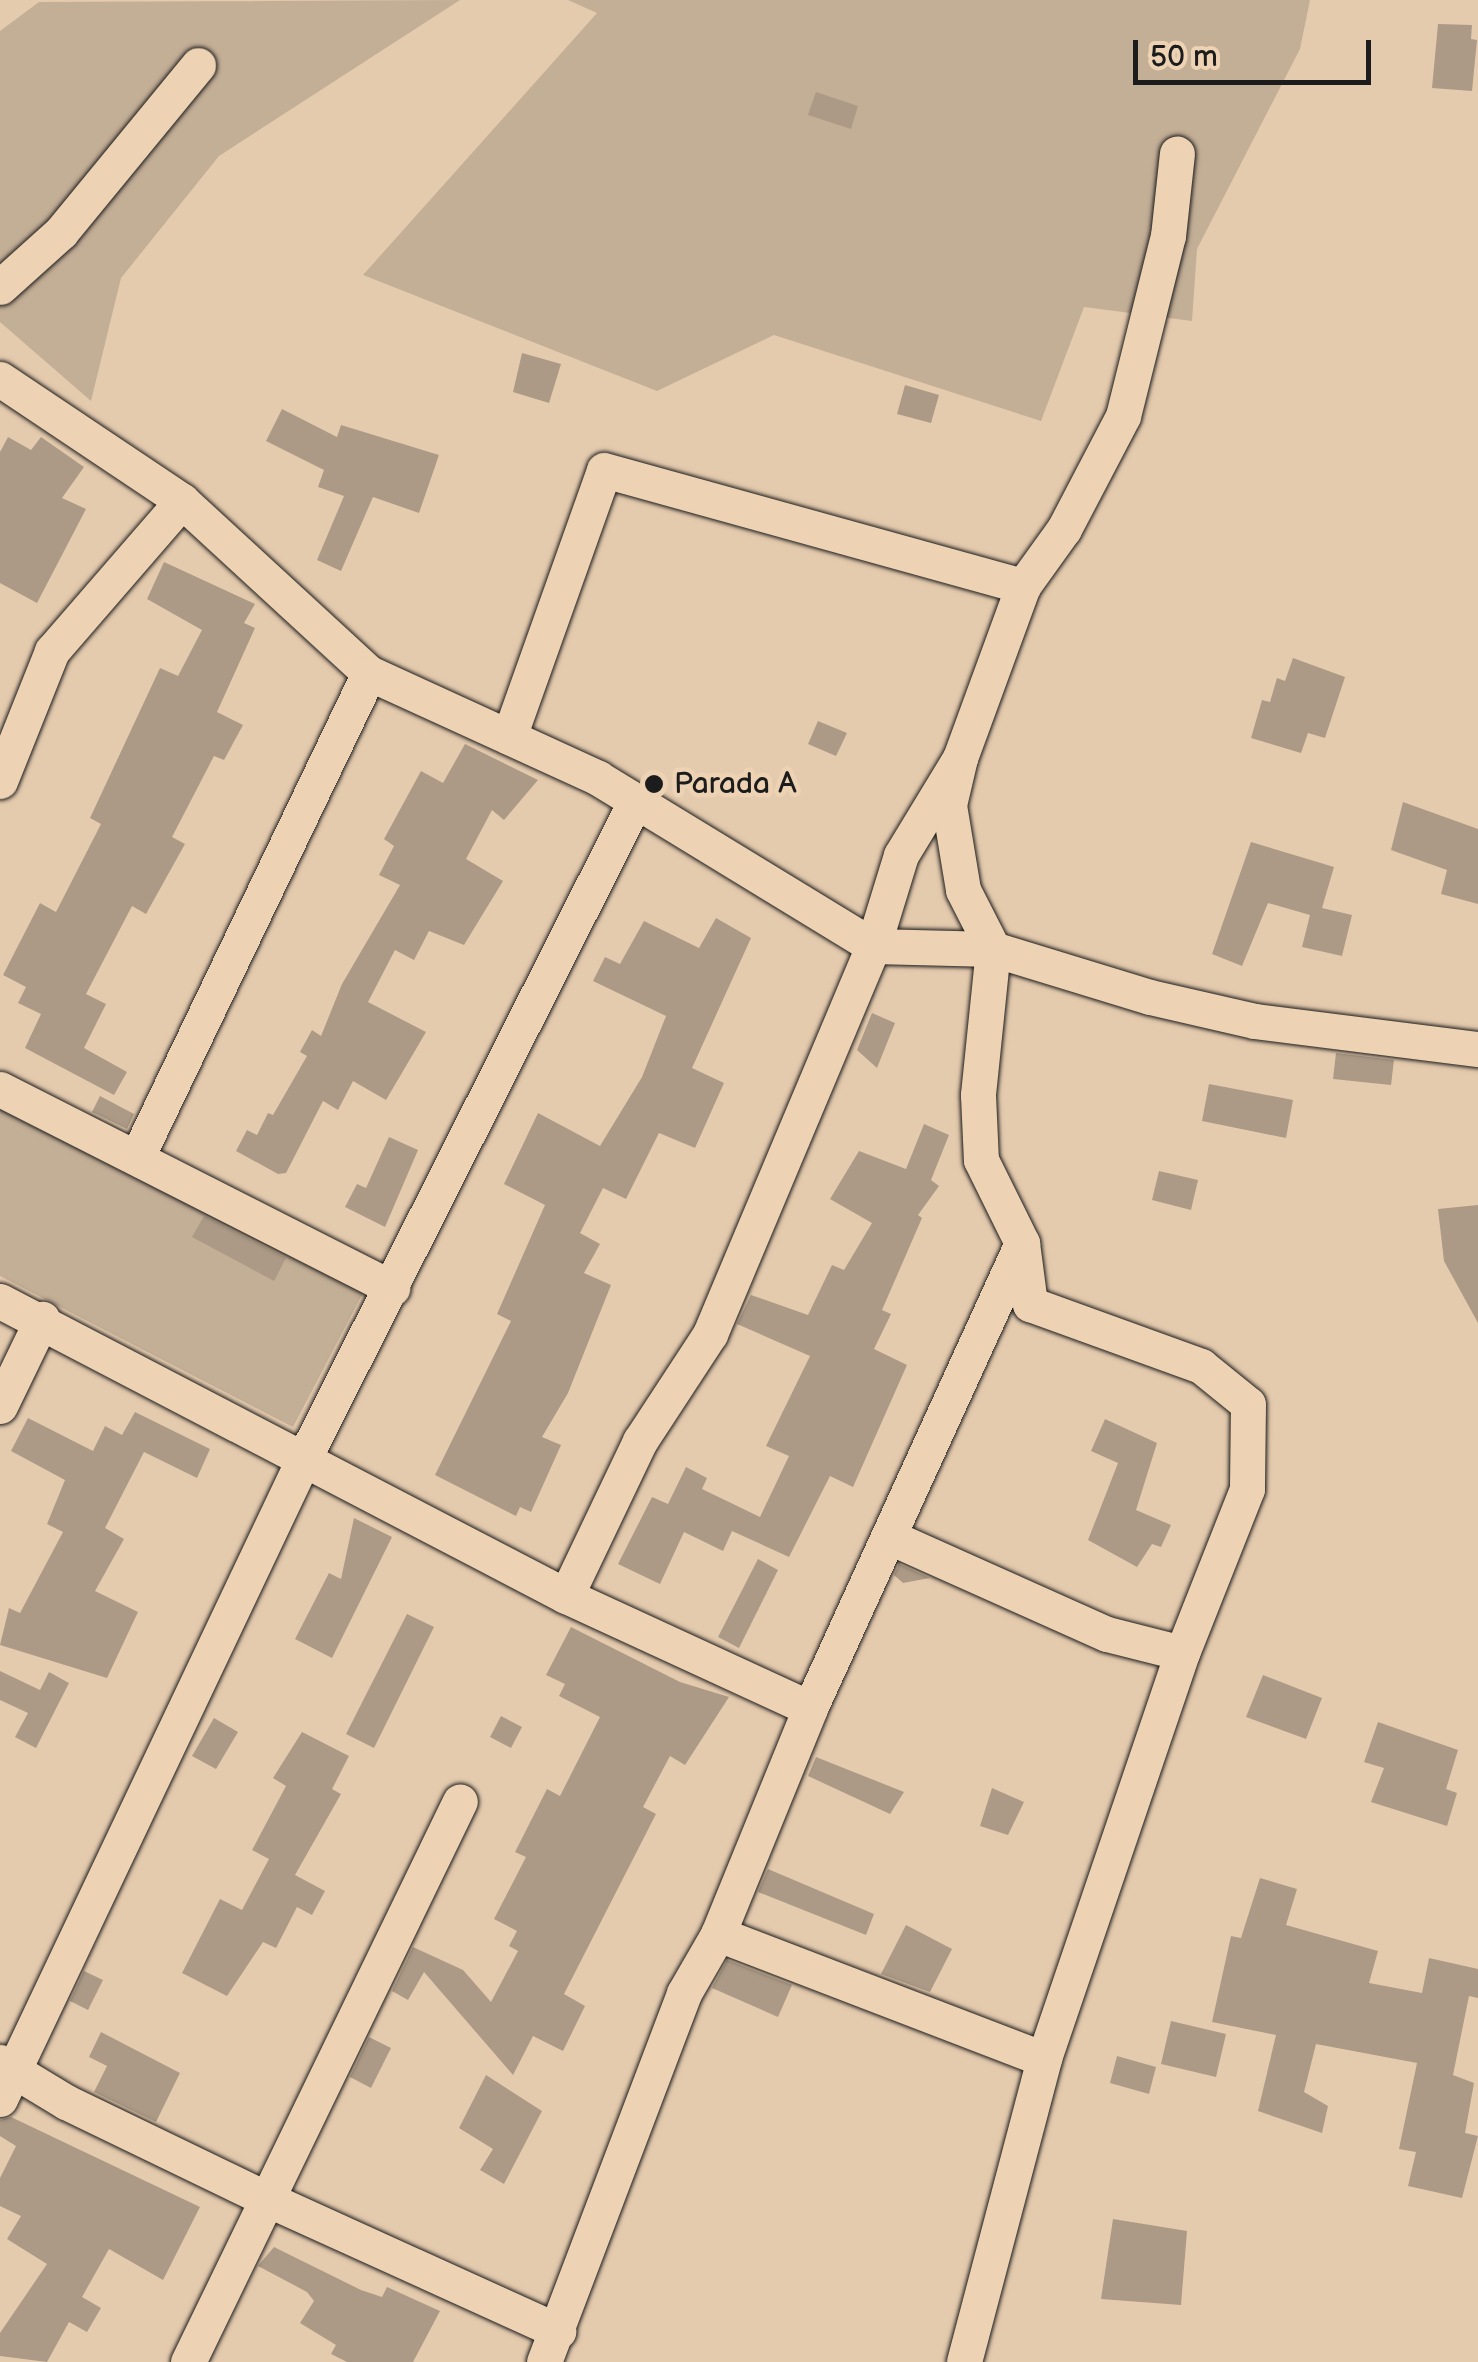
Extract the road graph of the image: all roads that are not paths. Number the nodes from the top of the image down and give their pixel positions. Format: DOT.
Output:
graph roads {
  1 [pos="198,65"];
  2 [pos="1177,153"];
  3 [pos="0,287"];
  4 [pos="0,379"];
  5 [pos="182,501"];
  6 [pos="1023,586"];
  7 [pos="368,673"];
  8 [pos="509,737"];
  9 [pos="960,758"];
  10 [pos="0,781"];
  11 [pos="634,804"];
  12 [pos="873,946"];
  13 [pos="993,948"];
  14 [pos="1478,1049"];
  15 [pos="0,1089"];
  16 [pos="138,1155"];
  17 [pos="1022,1242"];
  18 [pos="392,1288"];
  19 [pos="0,1301"];
  20 [pos="42,1318"];
  21 [pos="0,1406"];
  22 [pos="302,1460"];
  23 [pos="892,1538"];
  24 [pos="566,1596"];
  25 [pos="1182,1653"];
  26 [pos="810,1708"];
  27 [pos="460,1800"];
  28 [pos="718,1934"];
  29 [pos="1044,2059"];
  30 [pos="5,2077"];
  31 [pos="267,2200"];
  32 [pos="551,2346"];
  33 [pos="188,2362"];
  34 [pos="964,2362"];
  1 -- 3 [label="street"];
  2 -- 6 [label="street"];
  4 -- 5 [label="street"];
  5 -- 7 [label="street"];
  5 -- 10 [label="street"];
  6 -- 8 [label="street"];
  6 -- 9 [label="street"];
  7 -- 8 [label="street"];
  7 -- 16 [label="street"];
  8 -- 11 [label="street"];
  9 -- 12 [label="street"];
  9 -- 13 [label="street"];
  11 -- 12 [label="street"];
  11 -- 18 [label="street"];
  12 -- 13 [label="street"];
  12 -- 24 [label="street"];
  13 -- 14 [label="street"];
  13 -- 17 [label="street"];
  15 -- 16 [label="street"];
  16 -- 18 [label="street"];
  17 -- 23 [label="street"];
  17 -- 25 [label="street"];
  18 -- 22 [label="street"];
  19 -- 20 [label="street"];
  20 -- 21 [label="street"];
  20 -- 22 [label="street"];
  22 -- 24 [label="street"];
  22 -- 30 [label="street"];
  23 -- 25 [label="street"];
  23 -- 26 [label="street"];
  24 -- 26 [label="street"];
  25 -- 29 [label="street"];
  26 -- 28 [label="street"];
  27 -- 31 [label="street"];
  28 -- 29 [label="street"];
  28 -- 32 [label="street"];
  29 -- 34 [label="street"];
  30 -- 31 [label="street"];
  31 -- 32 [label="street"];
  31 -- 33 [label="street"];
}
